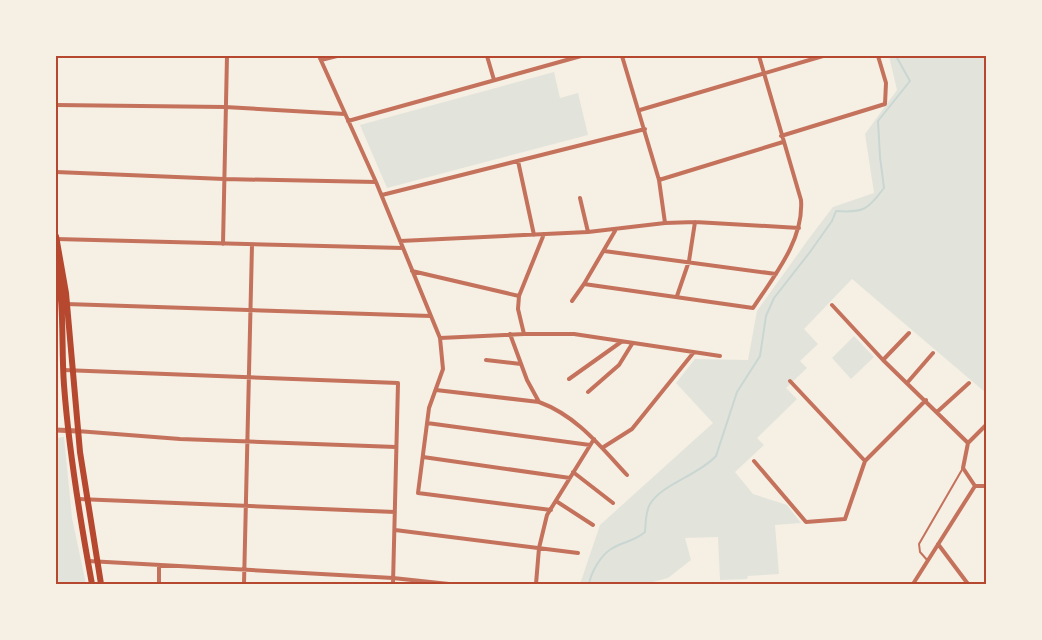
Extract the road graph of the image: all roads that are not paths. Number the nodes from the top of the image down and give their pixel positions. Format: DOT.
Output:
graph roads {
  1 [pos="227,56"];
  2 [pos="337,56"];
  3 [pos="487,56"];
  4 [pos="581,56"];
  5 [pos="622,56"];
  6 [pos="759,56"];
  7 [pos="823,56"];
  8 [pos="878,56"];
  9 [pos="320,58"];
  10 [pos="764,73"];
  11 [pos="494,80"];
  12 [pos="56,105"];
  13 [pos="225,107"];
  14 [pos="640,110"];
  15 [pos="345,114"];
  16 [pos="348,121"];
  17 [pos="645,129"];
  18 [pos="782,136"];
  19 [pos="783,142"];
  20 [pos="518,161"];
  21 [pos="56,171"];
  22 [pos="224,179"];
  23 [pos="659,180"];
  24 [pos="376,182"];
  25 [pos="382,195"];
  26 [pos="579,198"];
  27 [pos="695,222"];
  28 [pos="665,223"];
  29 [pos="799,228"];
  30 [pos="616,230"];
  31 [pos="588,232"];
  32 [pos="544,234"];
  33 [pos="534,235"];
  34 [pos="56,238"];
  35 [pos="400,241"];
  36 [pos="223,244"];
  37 [pos="252,245"];
  38 [pos="403,248"];
  39 [pos="604,251"];
  40 [pos="689,261"];
  41 [pos="58,270"];
  42 [pos="412,271"];
  43 [pos="776,274"];
  44 [pos="584,284"];
  45 [pos="519,296"];
  46 [pos="676,296"];
  47 [pos="572,301"];
  48 [pos="64,304"];
  49 [pos="832,305"];
  50 [pos="250,311"];
  51 [pos="431,316"];
  52 [pos="909,333"];
  53 [pos="510,334"];
  54 [pos="524,334"];
  55 [pos="440,338"];
  56 [pos="621,342"];
  57 [pos="632,344"];
  58 [pos="694,352"];
  59 [pos="933,353"];
  60 [pos="720,356"];
  61 [pos="486,360"];
  62 [pos="883,360"];
  63 [pos="521,364"];
  64 [pos="63,370"];
  65 [pos="72,371"];
  66 [pos="249,377"];
  67 [pos="568,379"];
  68 [pos="790,381"];
  69 [pos="907,383"];
  70 [pos="969,383"];
  71 [pos="436,390"];
  72 [pos="588,392"];
  73 [pos="926,400"];
  74 [pos="539,402"];
  75 [pos="937,412"];
  76 [pos="427,423"];
  77 [pos="987,425"];
  78 [pos="56,430"];
  79 [pos="69,431"];
  80 [pos="77,431"];
  81 [pos="594,440"];
  82 [pos="247,442"];
  83 [pos="968,443"];
  84 [pos="590,445"];
  85 [pos="396,447"];
  86 [pos="602,448"];
  87 [pos="423,457"];
  88 [pos="754,461"];
  89 [pos="865,461"];
  90 [pos="963,468"];
  91 [pos="573,472"];
  92 [pos="627,475"];
  93 [pos="570,478"];
  94 [pos="975,486"];
  95 [pos="987,486"];
  96 [pos="77,499"];
  97 [pos="87,499"];
  98 [pos="556,501"];
  99 [pos="613,503"];
  100 [pos="246,507"];
  101 [pos="550,510"];
  102 [pos="395,512"];
  103 [pos="593,525"];
  104 [pos="395,530"];
  105 [pos="938,544"];
  106 [pos="539,548"];
  107 [pos="578,553"];
  108 [pos="88,561"];
  109 [pos="97,561"];
  110 [pos="928,561"];
  111 [pos="159,565"];
  112 [pos="244,570"];
  113 [pos="393,578"];
  114 [pos="92,585"];
  115 [pos="101,585"];
  116 [pos="159,585"];
  117 [pos="244,585"];
  118 [pos="393,585"];
  119 [pos="449,585"];
  120 [pos="536,585"];
  121 [pos="913,585"];
  122 [pos="968,585"];
  1 -- 13 [label="street"];
  2 -- 9 [label="street"];
  3 -- 11 [label="street"];
  4 -- 11 [label="street"];
  5 -- 14 [label="street"];
  6 -- 10 [label="street"];
  7 -- 10 [label="street"];
  8 -- 18 [label="street"];
  9 -- 15 [label="street"];
  10 -- 14 [label="street"];
  10 -- 18 [label="street"];
  11 -- 16 [label="street"];
  12 -- 13 [label="street"];
  13 -- 15 [label="street"];
  13 -- 22 [label="street"];
  14 -- 17 [label="street"];
  15 -- 16 [label="street"];
  16 -- 24 [label="street"];
  17 -- 20 [label="street"];
  17 -- 23 [label="street"];
  18 -- 19 [label="street"];
  19 -- 23 [label="street"];
  19 -- 29 [label="street"];
  20 -- 25 [label="street"];
  20 -- 33 [label="street"];
  21 -- 22 [label="street"];
  22 -- 24 [label="street"];
  22 -- 36 [label="street"];
  23 -- 28 [label="street"];
  24 -- 25 [label="street"];
  25 -- 35 [label="street"];
  26 -- 31 [label="street"];
  27 -- 28 [label="street"];
  27 -- 29 [label="street"];
  27 -- 40 [label="street"];
  28 -- 30 [label="street"];
  29 -- 43 [label="street"];
  30 -- 31 [label="street"];
  30 -- 39 [label="street"];
  31 -- 32 [label="street"];
  32 -- 33 [label="street"];
  32 -- 45 [label="street"];
  33 -- 35 [label="street"];
  34 -- 36 [label="street"];
  34 -- 41 [label="main road"];
  35 -- 38 [label="street"];
  36 -- 37 [label="street"];
  37 -- 38 [label="street"];
  37 -- 50 [label="street"];
  38 -- 42 [label="street"];
  39 -- 40 [label="street"];
  39 -- 44 [label="street"];
  40 -- 43 [label="street"];
  40 -- 46 [label="street"];
  41 -- 48 [label="main road"];
  42 -- 45 [label="street"];
  42 -- 51 [label="street"];
  43 -- 46 [label="street"];
  44 -- 46 [label="street"];
  44 -- 47 [label="street"];
  45 -- 54 [label="street"];
  48 -- 50 [label="street"];
  48 -- 64 [label="main road"];
  48 -- 65 [label="main road"];
  49 -- 62 [label="street"];
  50 -- 51 [label="street"];
  50 -- 66 [label="street"];
  51 -- 55 [label="street"];
  52 -- 62 [label="street"];
  53 -- 54 [label="street"];
  53 -- 55 [label="street"];
  53 -- 63 [label="street"];
  54 -- 56 [label="street"];
  55 -- 71 [label="street"];
  56 -- 57 [label="street"];
  56 -- 67 [label="street"];
  57 -- 58 [label="street"];
  57 -- 72 [label="street"];
  58 -- 60 [label="street"];
  58 -- 86 [label="street"];
  59 -- 69 [label="street"];
  61 -- 63 [label="street"];
  62 -- 69 [label="street"];
  63 -- 74 [label="street"];
  64 -- 65 [label="street"];
  64 -- 79 [label="main road"];
  65 -- 66 [label="street"];
  65 -- 80 [label="main road"];
  66 -- 82 [label="street"];
  66 -- 85 [label="street"];
  68 -- 89 [label="street"];
  69 -- 73 [label="street"];
  70 -- 75 [label="street"];
  71 -- 74 [label="street"];
  71 -- 76 [label="street"];
  73 -- 75 [label="street"];
  73 -- 89 [label="street"];
  74 -- 81 [label="street"];
  75 -- 83 [label="street"];
  76 -- 84 [label="street"];
  76 -- 87 [label="street"];
  77 -- 83 [label="street"];
  78 -- 79 [label="street"];
  79 -- 80 [label="street"];
  79 -- 96 [label="main road"];
  80 -- 82 [label="street"];
  80 -- 97 [label="main road"];
  81 -- 84 [label="street"];
  81 -- 86 [label="street"];
  82 -- 85 [label="street"];
  82 -- 100 [label="street"];
  83 -- 90 [label="street"];
  84 -- 91 [label="street"];
  85 -- 102 [label="street"];
  86 -- 92 [label="street"];
  87 -- 93 [label="street"];
  87 -- 101 [label="street"];
  88 -- 89 [label="street"];
  90 -- 94 [label="street"];
  90 -- 110 [label="lane"];
  91 -- 93 [label="street"];
  91 -- 99 [label="street"];
  93 -- 98 [label="street"];
  94 -- 95 [label="street"];
  94 -- 105 [label="street"];
  96 -- 97 [label="street"];
  96 -- 108 [label="main road"];
  97 -- 100 [label="street"];
  97 -- 109 [label="main road"];
  98 -- 101 [label="street"];
  98 -- 103 [label="street"];
  100 -- 102 [label="street"];
  100 -- 112 [label="street"];
  101 -- 106 [label="street"];
  102 -- 104 [label="street"];
  104 -- 106 [label="street"];
  104 -- 113 [label="street"];
  105 -- 110 [label="street"];
  105 -- 122 [label="street"];
  106 -- 107 [label="street"];
  106 -- 120 [label="street"];
  108 -- 109 [label="street"];
  108 -- 114 [label="main road"];
  109 -- 111 [label="street"];
  109 -- 115 [label="main road"];
  110 -- 121 [label="street"];
  111 -- 112 [label="street"];
  111 -- 116 [label="street"];
  112 -- 113 [label="street"];
  112 -- 117 [label="street"];
  113 -- 118 [label="street"];
  113 -- 119 [label="street"];
}
